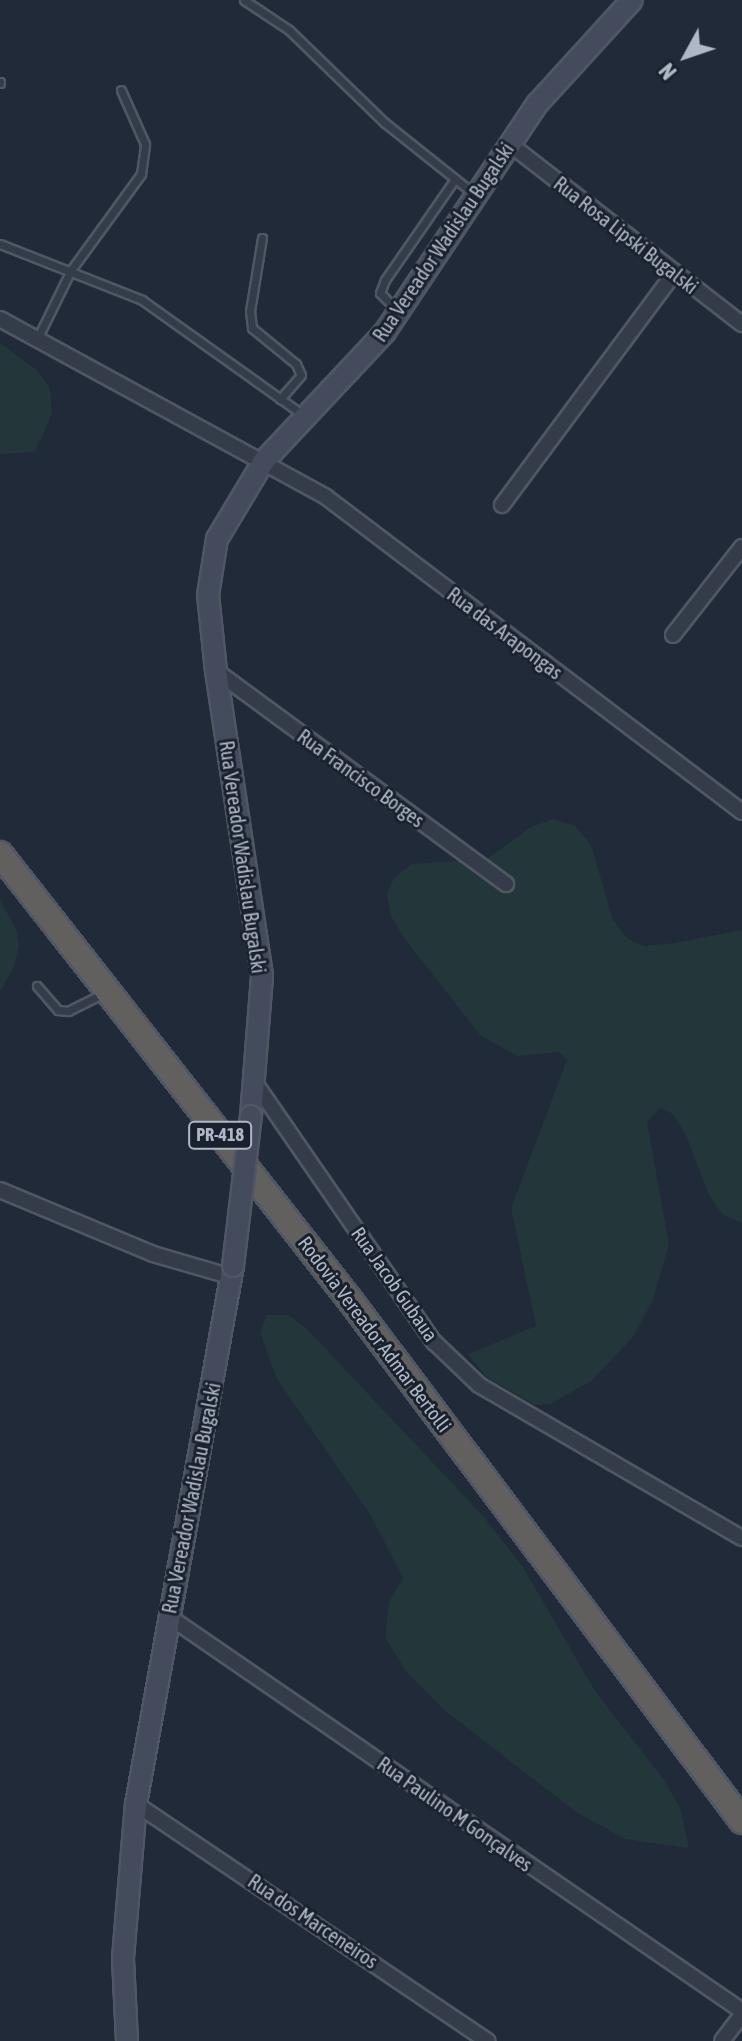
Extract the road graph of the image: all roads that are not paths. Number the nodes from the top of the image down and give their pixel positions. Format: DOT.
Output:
graph roads {
  1 [pos="244,0"];
  2 [pos="632,0"];
  3 [pos="121,90"];
  4 [pos="511,145"];
  5 [pos="455,179"];
  6 [pos="477,197"];
  7 [pos="262,238"];
  8 [pos="0,244"];
  9 [pos="71,270"];
  10 [pos="674,273"];
  11 [pos="399,312"];
  12 [pos="0,319"];
  13 [pos="742,324"];
  14 [pos="38,337"];
  15 [pos="280,399"];
  16 [pos="305,417"];
  17 [pos="263,462"];
  18 [pos="502,505"];
  19 [pos="742,547"];
  20 [pos="673,635"];
  21 [pos="216,671"];
  22 [pos="742,812"];
  23 [pos="0,854"];
  24 [pos="506,884"];
  25 [pos="37,986"];
  26 [pos="106,992"];
  27 [pos="255,1083"];
  28 [pos="0,1190"];
  29 [pos="233,1272"];
  30 [pos="742,1538"];
  31 [pos="168,1616"];
  32 [pos="136,1804"];
  33 [pos="742,1821"];
  34 [pos="742,2012"];
  35 [pos="127,2041"];
  36 [pos="488,2041"];
  37 [pos="722,2041"];
  1 -- 5 [label="lane"];
  2 -- 4 [label="main road, Rua Vereador Wadislau Bugalski"];
  3 -- 9 [label="lane"];
  4 -- 6 [label="main road, Rua Vereador Wadislau Bugalski"];
  4 -- 10 [label="street, Rua Rosa Lipski Bugalski"];
  5 -- 6 [label="lane"];
  5 -- 11 [label="lane"];
  6 -- 11 [label="main road, Rua Vereador Wadislau Bugalski"];
  7 -- 15 [label="lane"];
  8 -- 9 [label="lane"];
  9 -- 14 [label="lane"];
  9 -- 15 [label="lane"];
  10 -- 13 [label="street, Rua Rosa Lipski Bugalski"];
  10 -- 18 [label="street"];
  11 -- 16 [label="main road, Rua Vereador Wadislau Bugalski"];
  12 -- 14 [label="street, Rua das Arapongas"];
  14 -- 17 [label="street, Rua das Arapongas"];
  15 -- 16 [label="lane"];
  16 -- 17 [label="main road, Rua Vereador Wadislau Bugalski"];
  17 -- 21 [label="main road, Rua Vereador Wadislau Bugalski"];
  17 -- 22 [label="street, Rua das Arapongas"];
  19 -- 20 [label="street"];
  21 -- 24 [label="street, Rua Francisco Borges"];
  21 -- 27 [label="main road, Rua Vereador Wadislau Bugalski"];
  23 -- 26 [label="highway, Rodovia Vereador Admar Bertolli / PR-418"];
  25 -- 26 [label="lane"];
  26 -- 33 [label="highway, Rodovia Vereador Admar Bertolli / PR-418"];
  27 -- 29 [label="main road, Rua Vereador Wadislau Bugalski, bridge"];
  27 -- 30 [label="street, Rua Jacob Gubaua"];
  28 -- 29 [label="street"];
  29 -- 31 [label="main road, Rua Vereador Wadislau Bugalski"];
  31 -- 32 [label="main road, Rua Vereador Wadislau Bugalski"];
  31 -- 34 [label="street, Rua Paulino M Gonçalves"];
  32 -- 35 [label="main road, Rua Vereador Wadislau Bugalski"];
  32 -- 36 [label="street, Rua dos Marceneiros"];
  34 -- 37 [label="street"];
}
